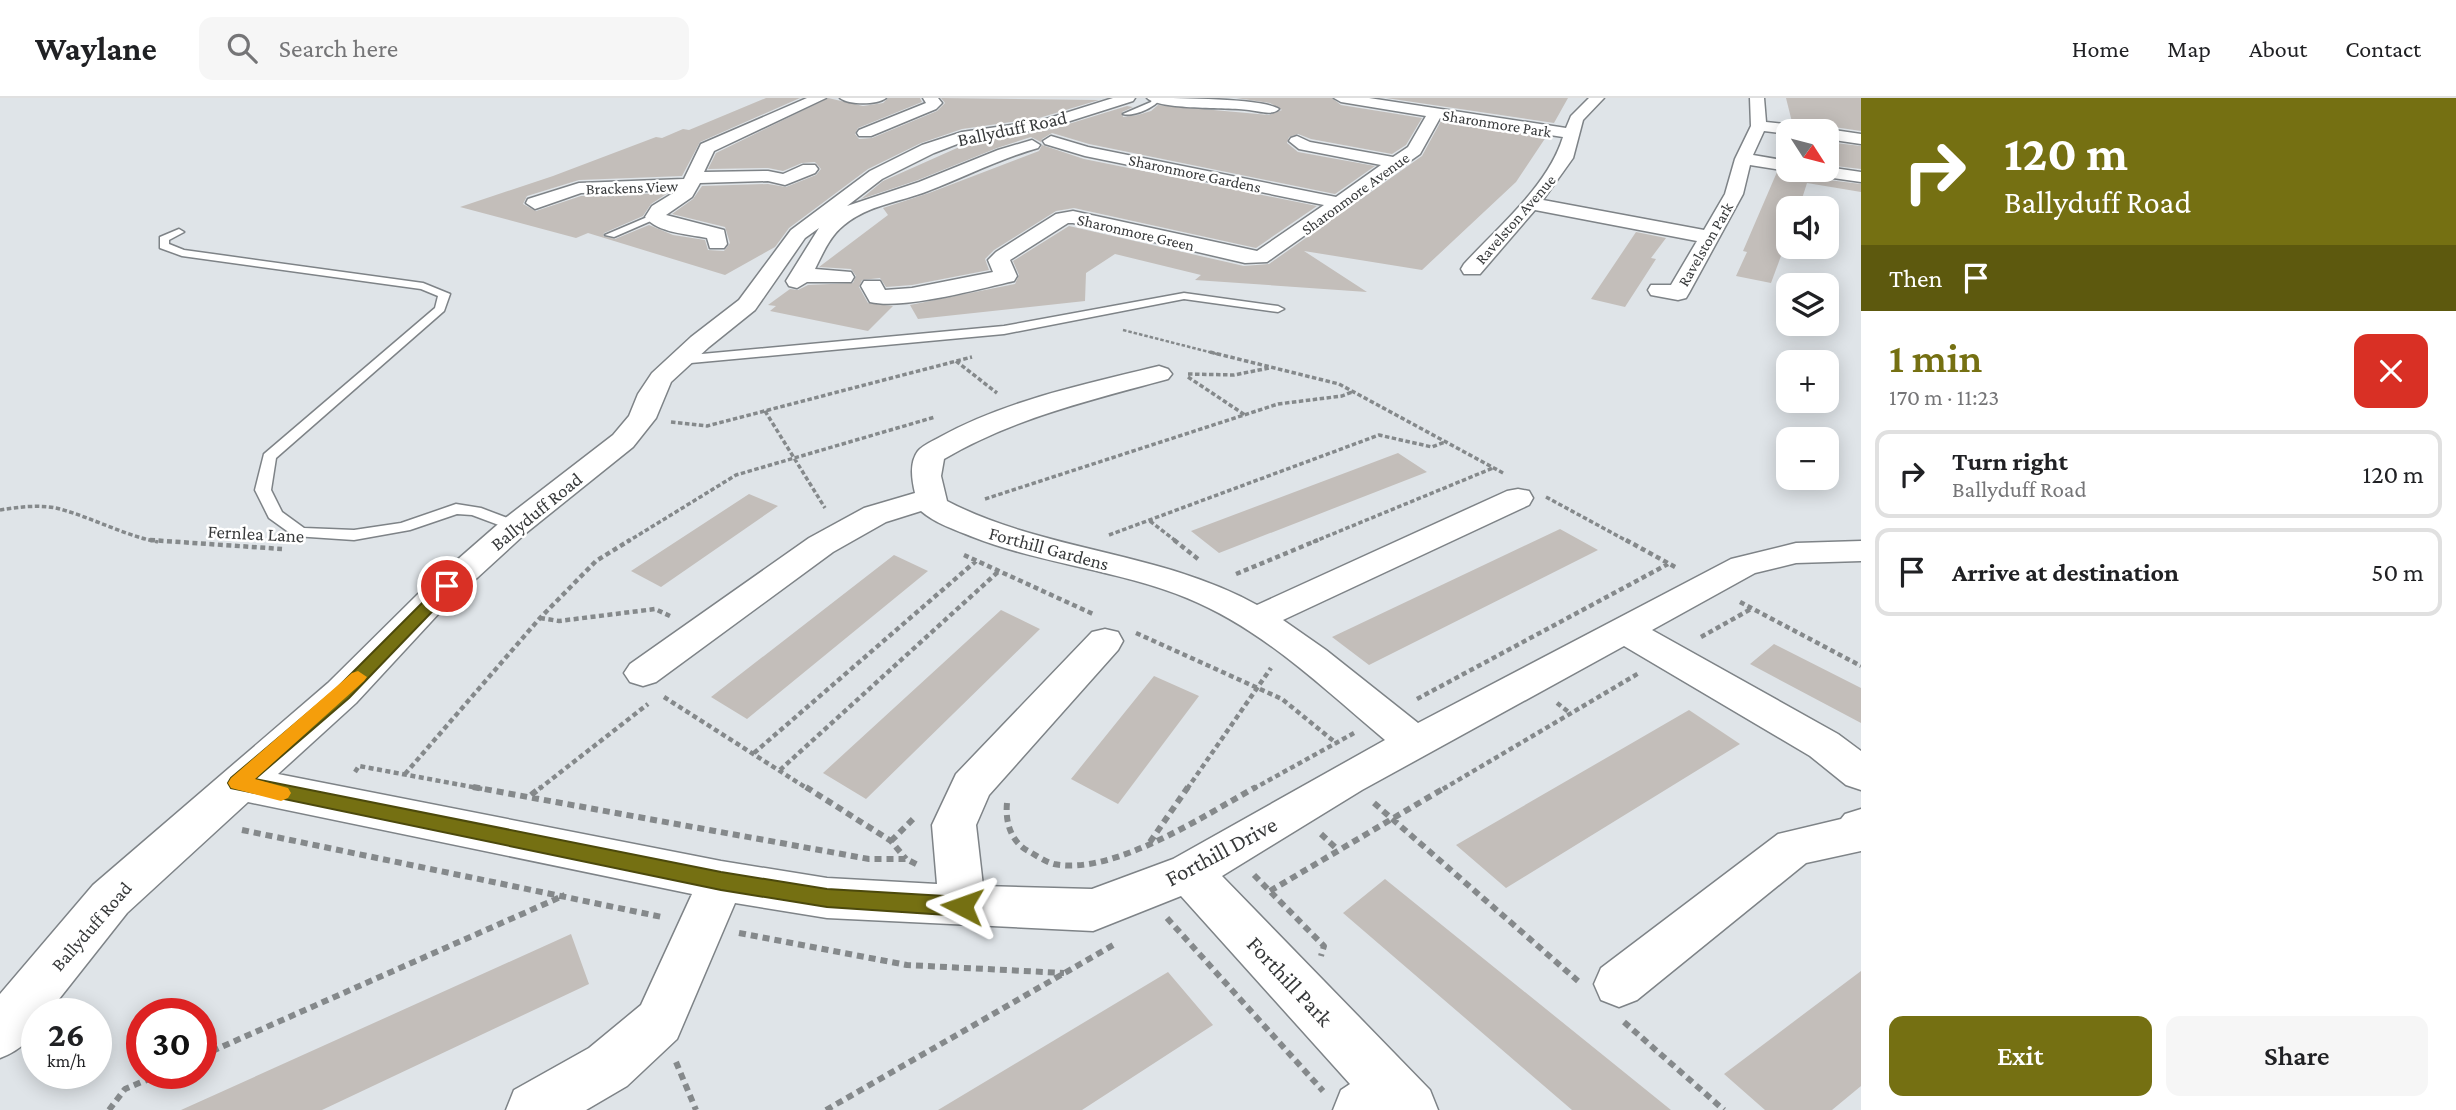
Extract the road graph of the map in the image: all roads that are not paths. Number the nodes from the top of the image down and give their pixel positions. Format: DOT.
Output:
graph roads {
  1 [pos="818,98"];
  2 [pos="847,98"];
  3 [pos="879,98"];
  4 [pos="930,98"];
  5 [pos="1128,98"];
  6 [pos="1155,98"];
  7 [pos="1341,98"];
  8 [pos="1757,98"];
  9 [pos="1574,99"];
  10 [pos="1596,100"];
  11 [pos="1272,109"];
  12 [pos="1436,113"];
  13 [pos="1127,114"];
  14 [pos="1759,125"];
  15 [pos="1776,127"];
  16 [pos="864,133"];
  17 [pos="1572,134"];
  18 [pos="1839,136"];
  19 [pos="1861,139"];
  20 [pos="1297,141"];
  21 [pos="1744,159"];
  22 [pos="1395,163"];
  23 [pos="1776,164"];
  24 [pos="808,169"];
  25 [pos="1839,174"];
  26 [pos="1861,177"];
  27 [pos="691,181"];
  28 [pos="535,203"];
  29 [pos="1340,203"];
  30 [pos="1532,204"];
  31 [pos="655,217"];
  32 [pos="178,232"];
  33 [pos="610,235"];
  34 [pos="723,235"];
  35 [pos="1710,237"];
  36 [pos="1260,258"];
  37 [pos="1447,265"];
  38 [pos="1472,269"];
  39 [pos="1499,275"];
  40 [pos="843,276"];
  41 [pos="872,286"];
  42 [pos="1659,290"];
  43 [pos="1278,309"];
  44 [pos="680,360"];
  45 [pos="1165,361"];
  46 [pos="1524,490"];
  47 [pos="937,505"];
  48 [pos="515,526"];
  49 [pos="1861,551"];
  50 [pos="1256,619"];
  51 [pos="1623,629"];
  52 [pos="1105,641"];
  53 [pos="652,684"];
  54 [pos="1416,743"];
  55 [pos="1861,774"];
  56 [pos="238,783"];
  57 [pos="1861,827"];
  58 [pos="721,881"];
  59 [pos="961,896"];
  60 [pos="1167,899"];
  61 [pos="1608,997"];
  62 [pos="0,1033"];
  63 [pos="1373,1102"];
  64 [pos="534,1110"];
  1 -- 27 [label="street"];
  2 -- 3 [label="street"];
  4 -- 16 [label="street"];
  5 -- 44 [label="street, Ballyduff Road"];
  6 -- 11 [label="street"];
  6 -- 13 [label="lane"];
  7 -- 12 [label="street, Sharonmore Park"];
  8 -- 14 [label="street, Ravelston Park"];
  9 -- 10 [label="street"];
  10 -- 17 [label="street, Ravelston Avenue"];
  12 -- 17 [label="street, Sharonmore Park"];
  12 -- 22 [label="street, Sharonmore Avenue"];
  14 -- 15 [label="street"];
  14 -- 21 [label="street, Ravelston Park"];
  17 -- 30 [label="street, Ravelston Avenue"];
  18 -- 19 [label="street"];
  20 -- 22 [label="street"];
  21 -- 23 [label="street"];
  21 -- 35 [label="street, Ravelston Park"];
  22 -- 29 [label="street, Sharonmore Avenue"];
  24 -- 27 [label="street, Brackens View"];
  25 -- 26 [label="street"];
  27 -- 28 [label="street, Brackens View"];
  27 -- 31 [label="street"];
  29 -- 36 [label="street, Sharonmore Avenue"];
  29 -- 40 [label="street, Sharonmore Gardens"];
  30 -- 35 [label="street"];
  30 -- 38 [label="street, Ravelston Avenue"];
  31 -- 33 [label="lane"];
  31 -- 34 [label="street"];
  32 -- 48 [label="lane"];
  35 -- 42 [label="street, Ravelston Park"];
  36 -- 41 [label="street, Sharonmore Green"];
  37 -- 38 [label="street, Ravelston Avenue"];
  38 -- 39 [label="street, Ravelston Avenue"];
  43 -- 44 [label="lane"];
  44 -- 48 [label="street, Ballyduff Road"];
  45 -- 47 [label="street"];
  46 -- 50 [label="street"];
  47 -- 50 [label="street, Forthill Gardens"];
  47 -- 53 [label="street"];
  48 -- 56 [label="street, Ballyduff Road"];
  49 -- 51 [label="street, Forthill Drive"];
  50 -- 54 [label="street, Forthill Gardens"];
  51 -- 54 [label="street, Forthill Drive"];
  51 -- 55 [label="street"];
  52 -- 59 [label="street"];
  54 -- 60 [label="street, Forthill Drive"];
  56 -- 58 [label="street, Forthill Drive"];
  56 -- 62 [label="street, Ballyduff Road"];
  57 -- 61 [label="street"];
  58 -- 59 [label="street, Forthill Drive"];
  58 -- 64 [label="street"];
  59 -- 60 [label="street, Forthill Drive"];
  60 -- 63 [label="street, Forthill Park"];
}
